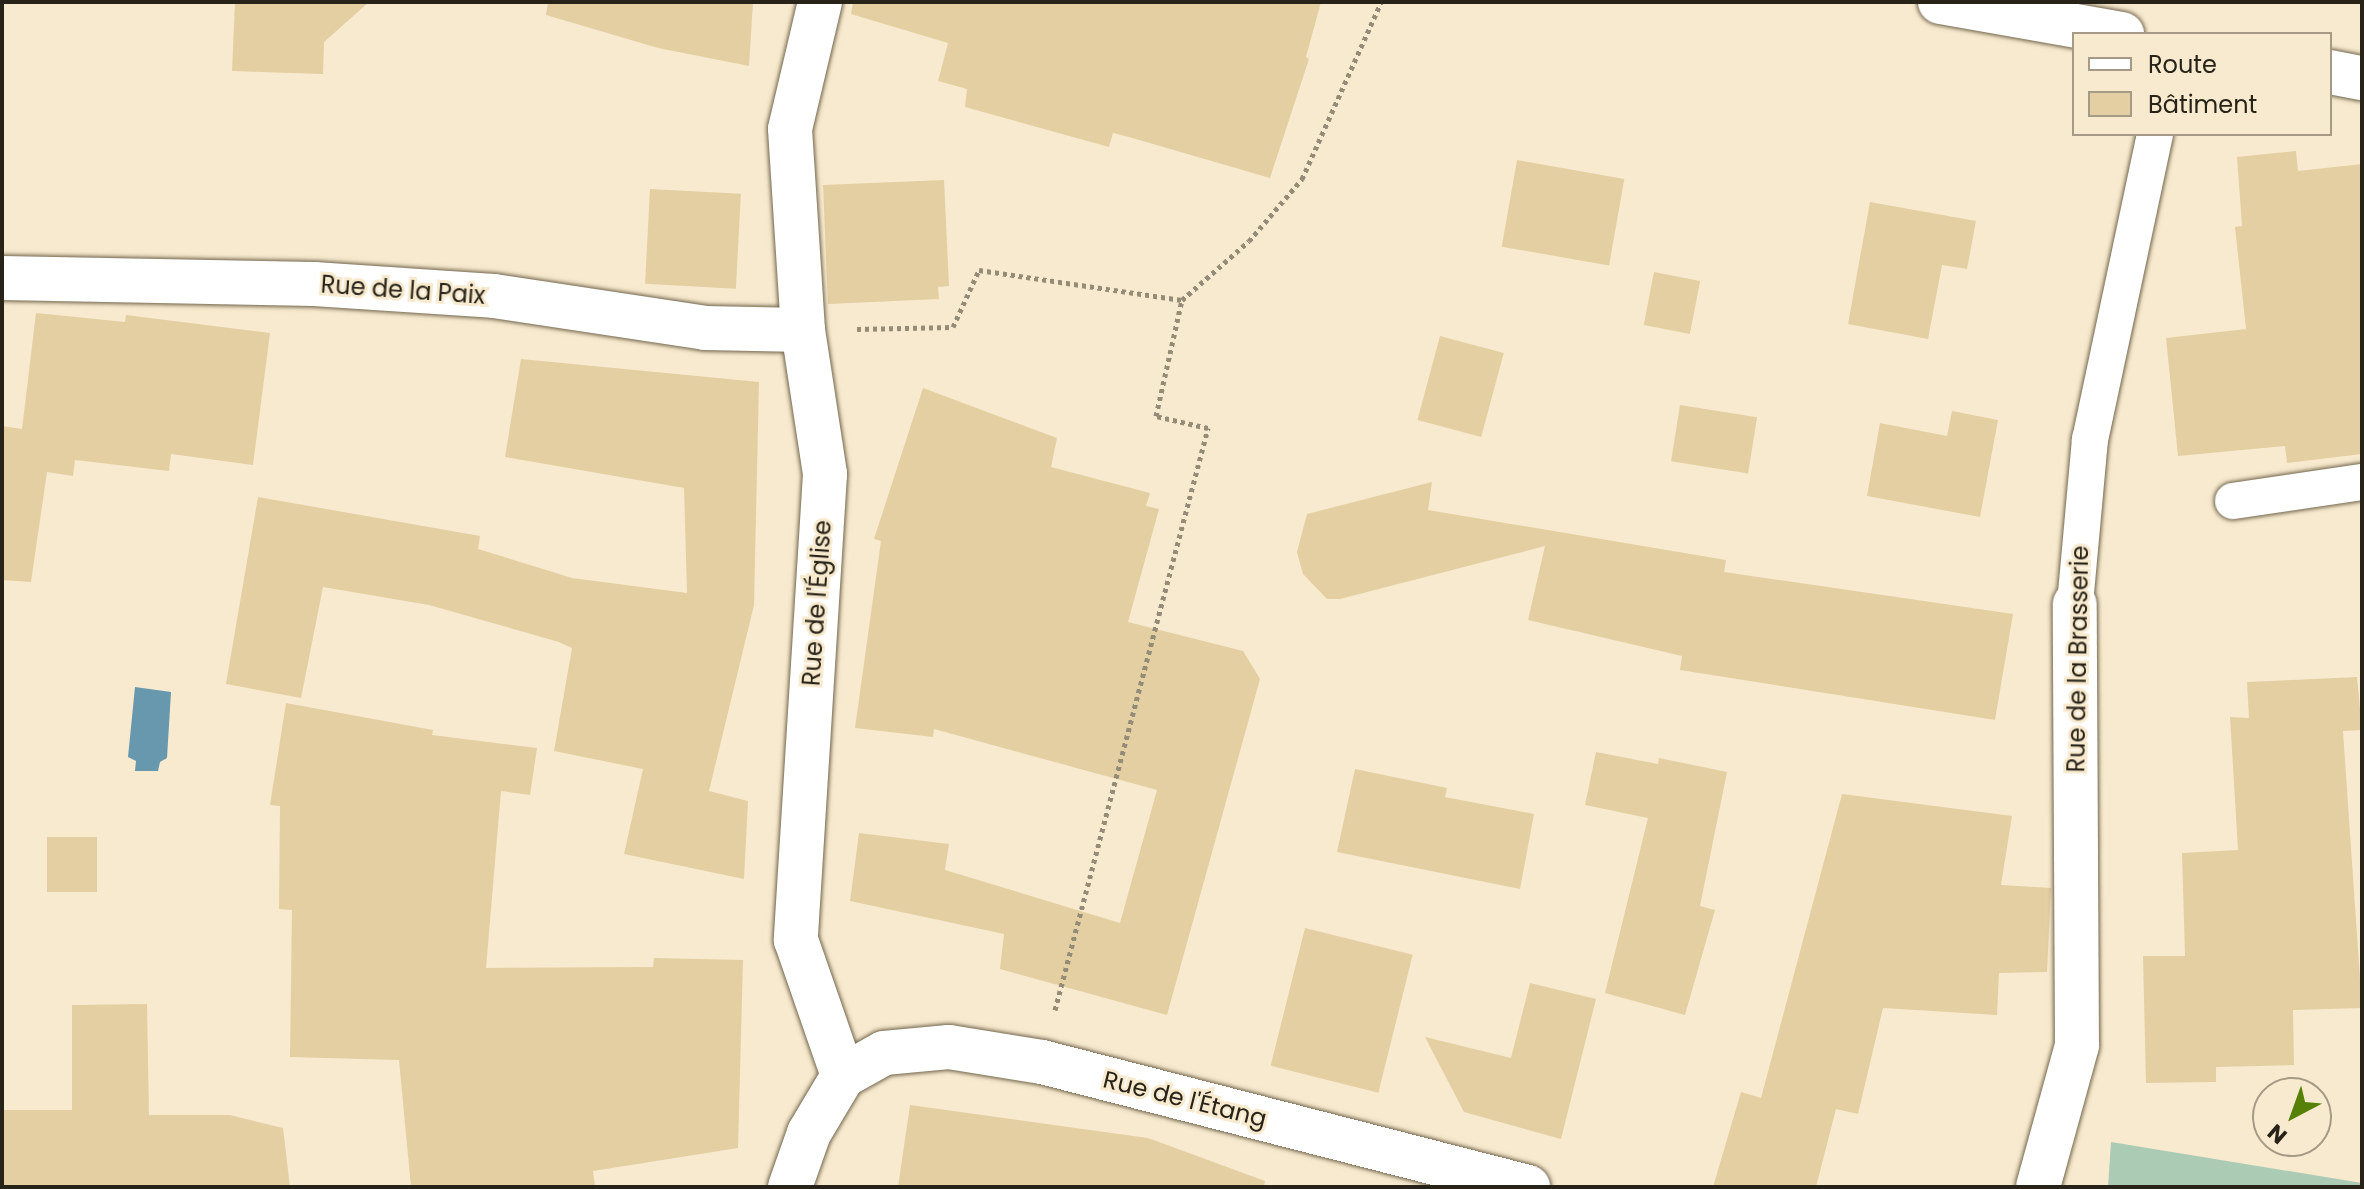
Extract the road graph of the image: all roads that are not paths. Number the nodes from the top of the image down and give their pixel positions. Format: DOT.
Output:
graph roads {
  1 [pos="820,2"];
  2 [pos="1940,2"];
  3 [pos="2111,32"];
  4 [pos="2332,72"];
  5 [pos="2362,78"];
  6 [pos="2155,136"];
  7 [pos="2,278"];
  8 [pos="803,330"];
  9 [pos="2362,482"];
  10 [pos="2233,501"];
  11 [pos="2075,604"];
  12 [pos="843,1076"];
  13 [pos="790,1187"];
  14 [pos="1528,1187"];
  15 [pos="2038,1187"];
  1 -- 8 [label="street, Rue de l'Église"];
  2 -- 3 [label="street"];
  4 -- 5 [label="street"];
  6 -- 11 [label="lane, Rue de la Brasserie"];
  7 -- 8 [label="street, Rue de la Paix"];
  8 -- 12 [label="street, Rue de l'Église"];
  9 -- 10 [label="lane"];
  11 -- 15 [label="street, Rue de la Brasserie"];
  12 -- 13 [label="street"];
  12 -- 14 [label="street, Rue de l'Étang"];
}
